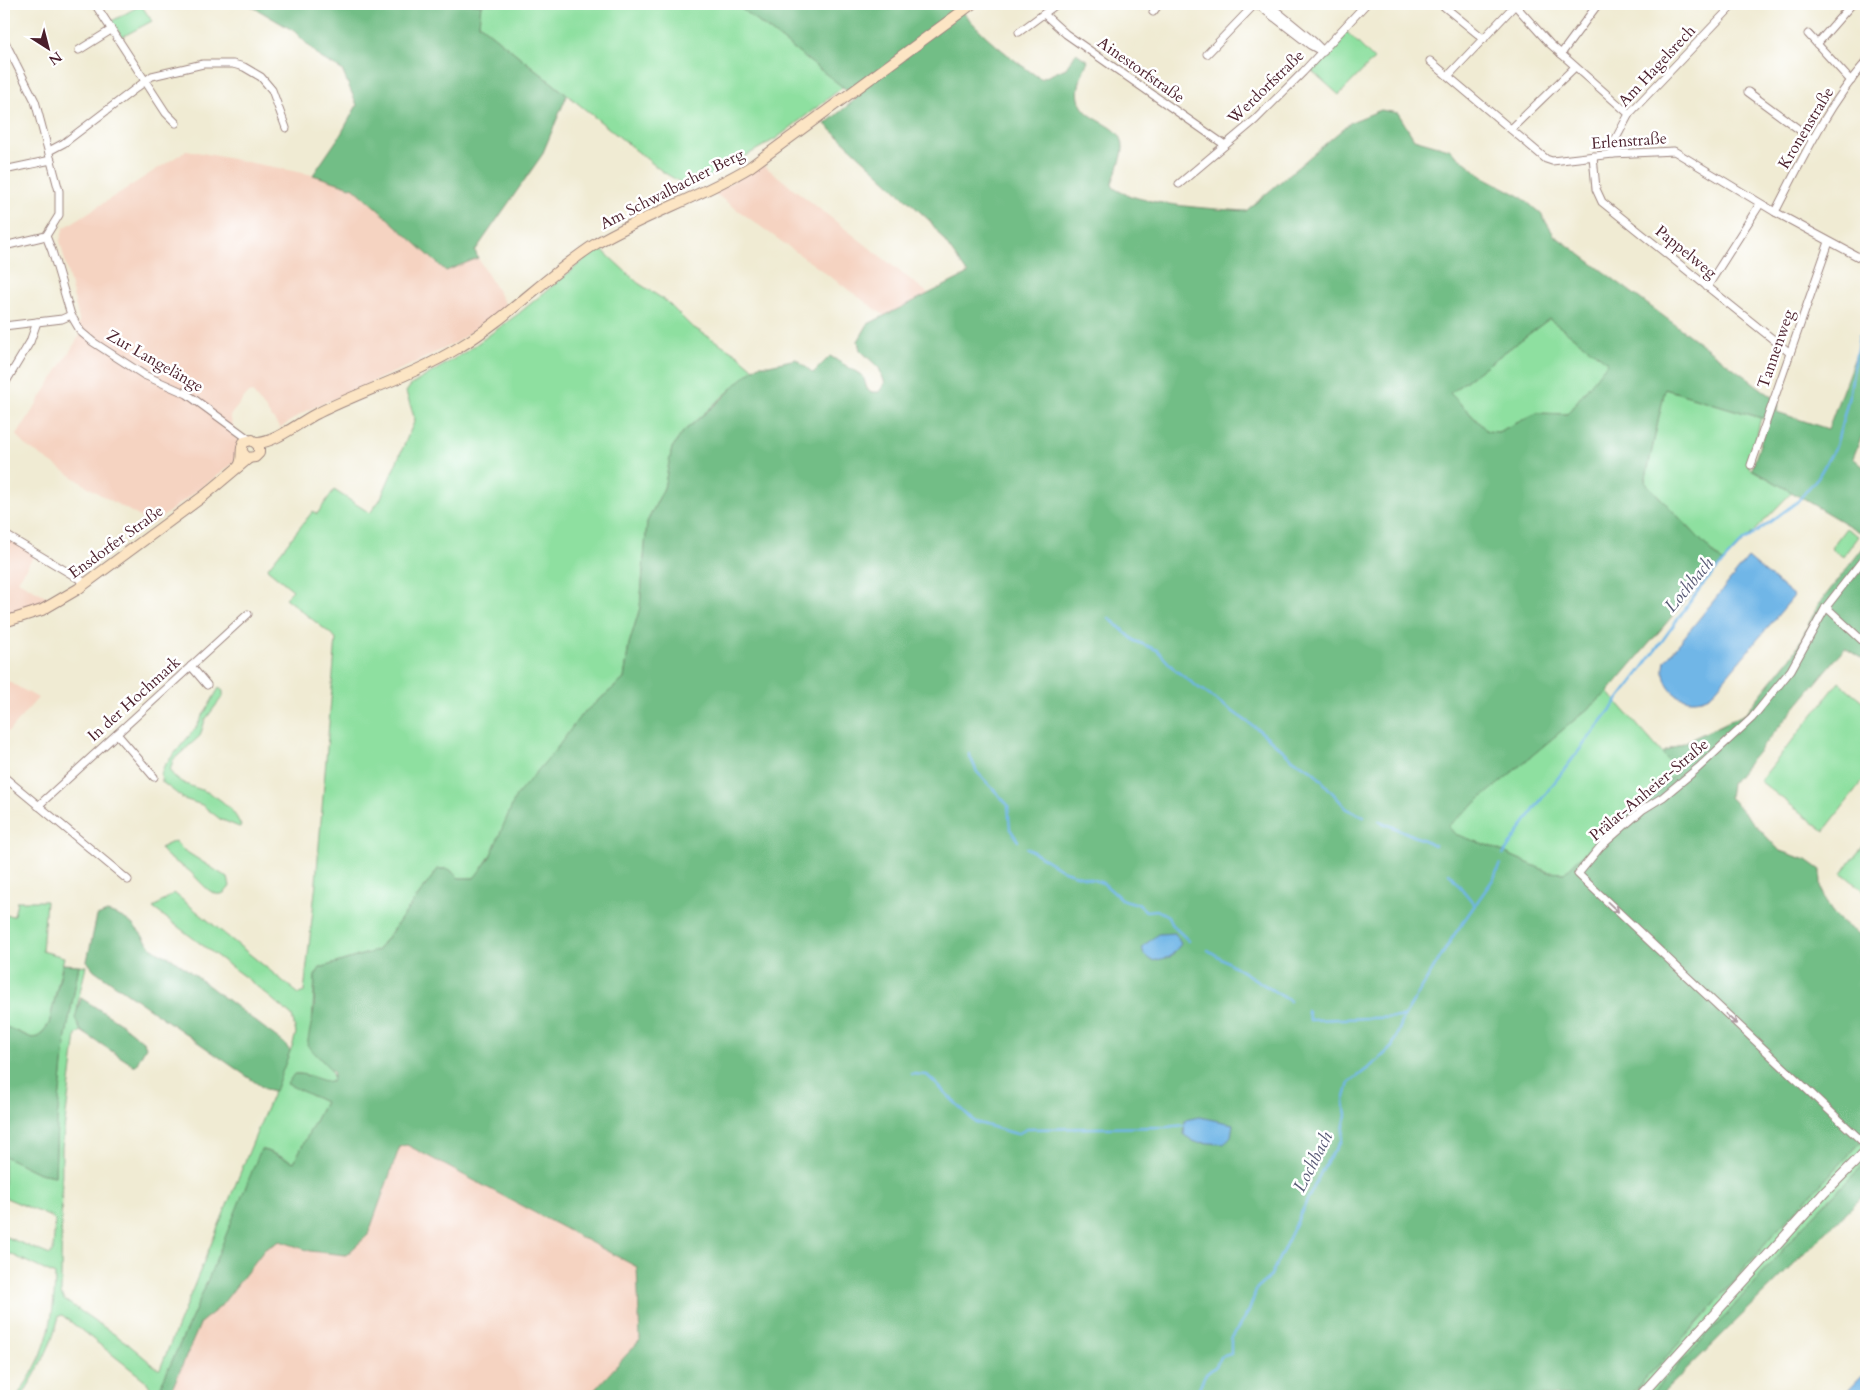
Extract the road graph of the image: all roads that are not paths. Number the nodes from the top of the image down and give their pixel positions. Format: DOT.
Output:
graph roads {
  1 [pos="95,4"];
  2 [pos="972,4"];
  3 [pos="1057,4"];
  4 [pos="1159,4"];
  5 [pos="1256,4"];
  6 [pos="1268,4"];
  7 [pos="1366,4"];
  8 [pos="1440,4"];
  9 [pos="1515,4"];
  10 [pos="1598,4"];
  11 [pos="1734,4"];
  12 [pos="1852,4"];
  13 [pos="1153,12"];
  14 [pos="1044,14"];
  15 [pos="111,30"];
  16 [pos="1019,32"];
  17 [pos="1808,34"];
  18 [pos="1484,39"];
  19 [pos="4,40"];
  20 [pos="1817,44"];
  21 [pos="79,50"];
  22 [pos="1322,52"];
  23 [pos="1207,54"];
  24 [pos="1561,54"];
  25 [pos="1430,60"];
  26 [pos="1866,62"];
  27 [pos="1575,67"];
  28 [pos="1449,75"];
  29 [pos="144,81"];
  30 [pos="1851,81"];
  31 [pos="1748,92"];
  32 [pos="1629,114"];
  33 [pos="176,123"];
  34 [pos="286,128"];
  35 [pos="1511,129"];
  36 [pos="1812,139"];
  37 [pos="1225,145"];
  38 [pos="49,151"];
  39 [pos="1613,154"];
  40 [pos="1593,156"];
  41 [pos="51,160"];
  42 [pos="4,170"];
  43 [pos="1179,184"];
  44 [pos="1760,204"];
  45 [pos="1775,212"];
  46 [pos="46,236"];
  47 [pos="1829,242"];
  48 [pos="4,246"];
  49 [pos="1866,261"];
  50 [pos="1707,287"];
  51 [pos="71,315"];
  52 [pos="37,322"];
  53 [pos="4,326"];
  54 [pos="1790,353"];
  55 [pos="4,385"];
  56 [pos="250,449"];
  57 [pos="1751,465"];
  58 [pos="4,534"];
  59 [pos="1866,556"];
  60 [pos="86,583"];
  61 [pos="1826,607"];
  62 [pos="248,614"];
  63 [pos="4,622"];
  64 [pos="1866,644"];
  65 [pos="191,666"];
  66 [pos="207,685"];
  67 [pos="116,734"];
  68 [pos="154,776"];
  69 [pos="4,777"];
  70 [pos="38,806"];
  71 [pos="128,880"];
  72 [pos="1866,1145"];
  73 [pos="1866,1151"];
  74 [pos="1640,1396"];
  1 -- 15 [label="street"];
  2 -- 56 [label="main road, Am Schwalbacher Berg"];
  3 -- 14 [label="street"];
  4 -- 13 [label="street"];
  5 -- 22 [label="street"];
  5 -- 23 [label="street"];
  6 -- 22 [label="street"];
  7 -- 22 [label="street, Werdorfstraße"];
  8 -- 18 [label="street"];
  9 -- 18 [label="street"];
  9 -- 24 [label="street"];
  10 -- 24 [label="street"];
  11 -- 32 [label="street, Am Hagelsrech"];
  12 -- 20 [label="street"];
  14 -- 16 [label="street"];
  14 -- 37 [label="street, Ainestorfstraße"];
  15 -- 21 [label="street"];
  15 -- 29 [label="street"];
  17 -- 20 [label="street"];
  18 -- 28 [label="street"];
  19 -- 38 [label="street"];
  20 -- 30 [label="street"];
  22 -- 37 [label="street, Werdorfstraße"];
  24 -- 27 [label="street"];
  25 -- 28 [label="street, Erlenstraße"];
  26 -- 30 [label="street, Kronenstraße"];
  27 -- 32 [label="street"];
  27 -- 35 [label="street"];
  28 -- 35 [label="street, Erlenstraße"];
  29 -- 33 [label="street"];
  29 -- 34 [label="street"];
  29 -- 38 [label="street"];
  30 -- 36 [label="street, Kronenstraße"];
  31 -- 36 [label="street"];
  32 -- 39 [label="street, Am Hagelsrech"];
  35 -- 40 [label="street, Erlenstraße"];
  36 -- 45 [label="street, Kronenstraße"];
  37 -- 43 [label="street, Werdorfstraße"];
  38 -- 41 [label="street"];
  39 -- 40 [label="street, Erlenstraße"];
  39 -- 44 [label="street, Erlenstraße"];
  40 -- 50 [label="street, Pappelweg"];
  41 -- 42 [label="street"];
  41 -- 46 [label="street"];
  44 -- 45 [label="street, Erlenstraße"];
  44 -- 50 [label="street"];
  45 -- 47 [label="street, Erlenstraße"];
  46 -- 48 [label="street"];
  46 -- 51 [label="street, Zur Langelänge"];
  47 -- 49 [label="street, Erlenstraße"];
  47 -- 54 [label="street, Tannenweg"];
  50 -- 54 [label="street, Pappelweg"];
  51 -- 52 [label="street"];
  51 -- 56 [label="street, Zur Langelänge"];
  52 -- 53 [label="street"];
  52 -- 55 [label="street"];
  54 -- 57 [label="street, Tannenweg"];
  56 -- 60 [label="main road, Ensdorfer Straße"];
  58 -- 60 [label="street"];
  59 -- 61 [label="street, Prälat-Anheier-Straße"];
  60 -- 63 [label="main road, Ensdorfer Straße"];
  61 -- 64 [label="street"];
  61 -- 72 [label="street, Prälat-Anheier-Straße, one-way"];
  62 -- 65 [label="street, In der Hochmark"];
  65 -- 66 [label="street"];
  65 -- 67 [label="street, In der Hochmark"];
  67 -- 68 [label="street"];
  67 -- 70 [label="street, In der Hochmark"];
  69 -- 70 [label="street"];
  70 -- 71 [label="street"];
  73 -- 74 [label="street"];
}
